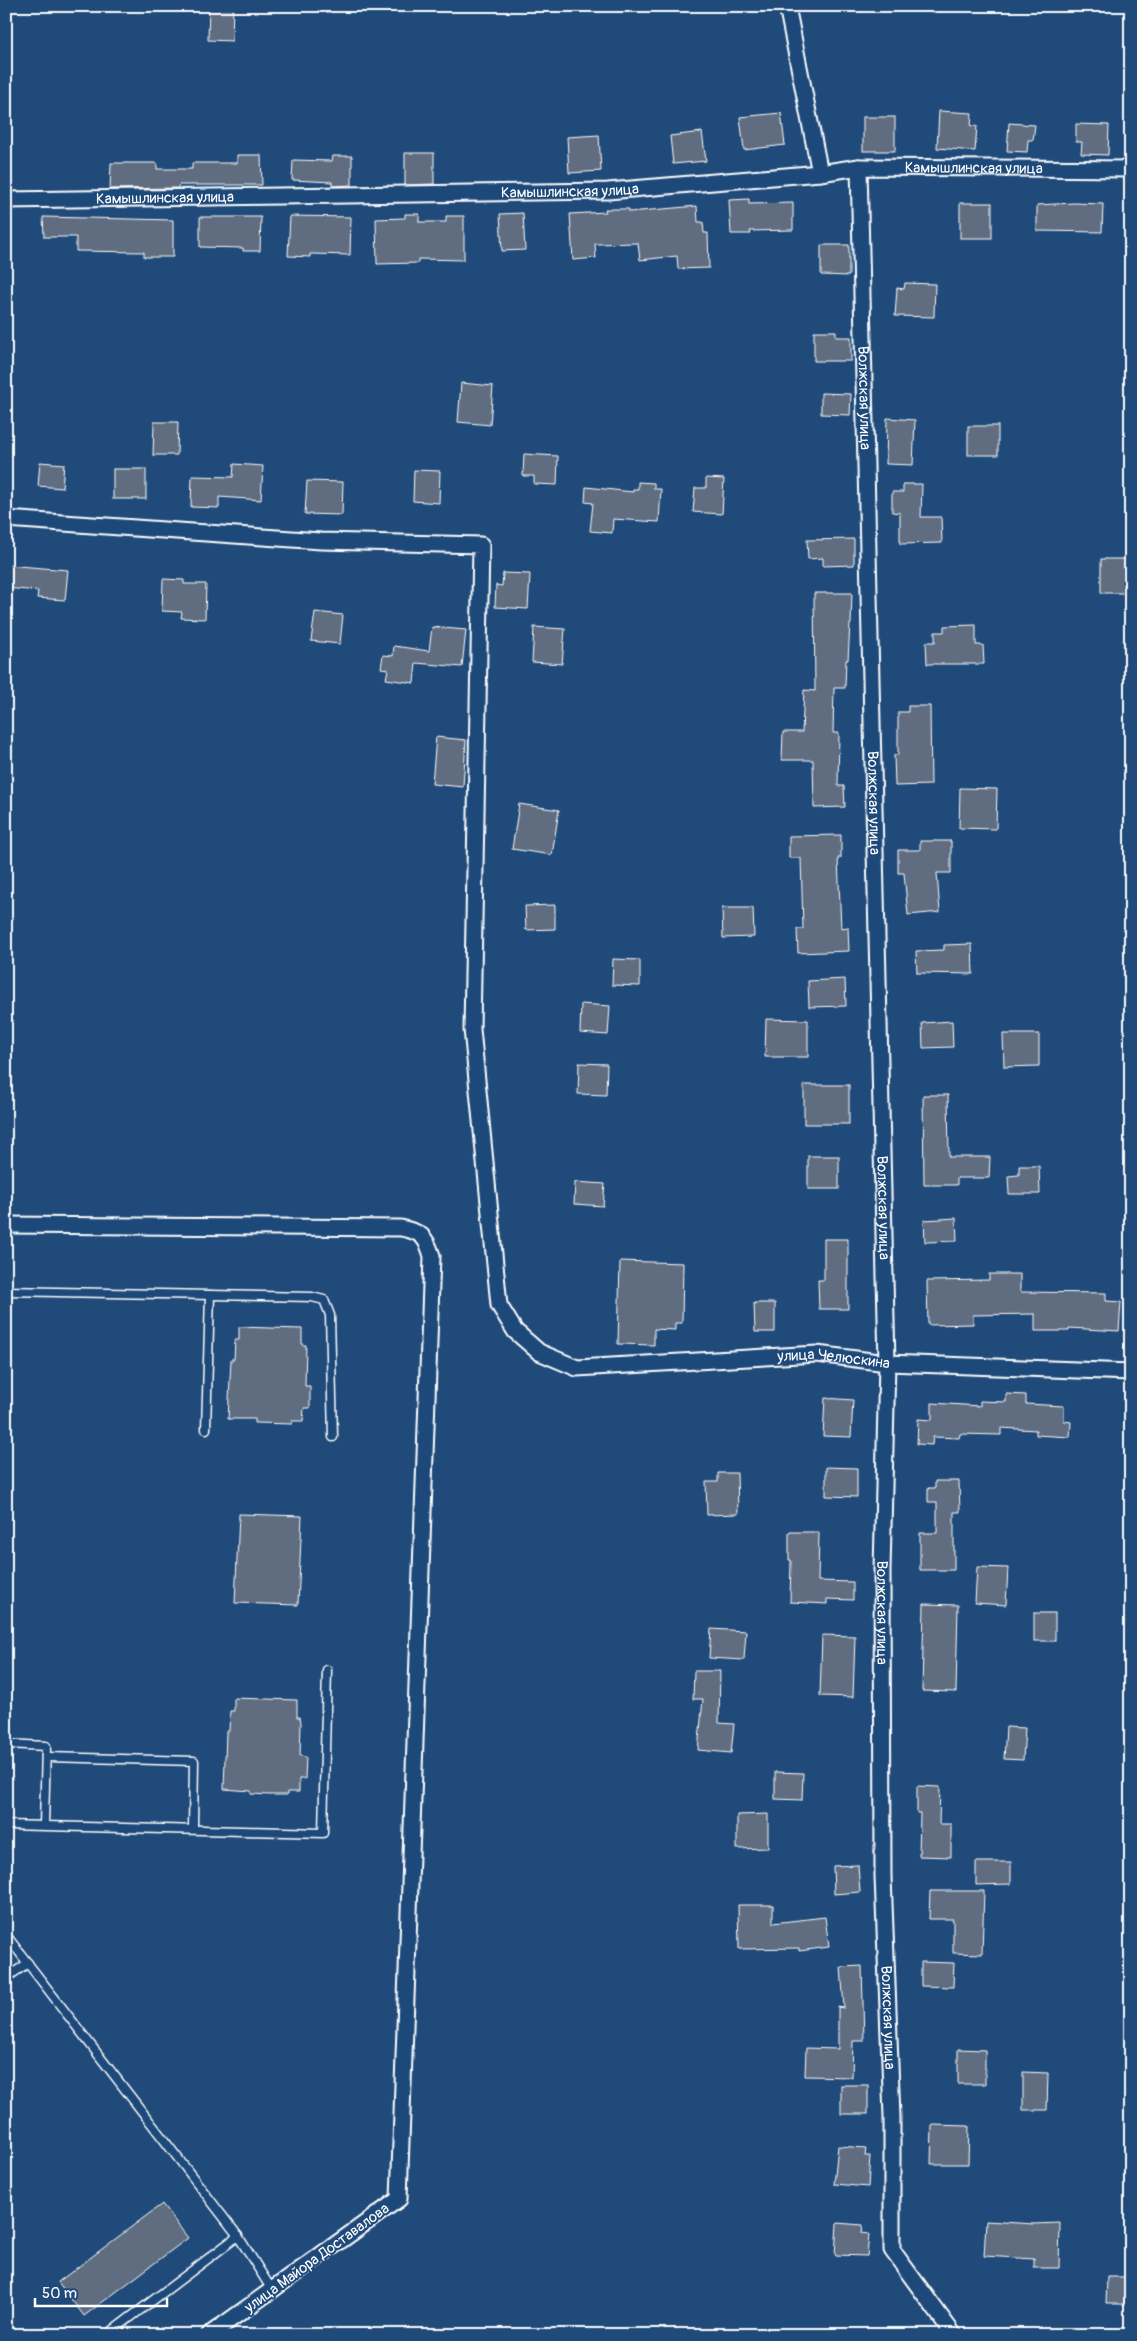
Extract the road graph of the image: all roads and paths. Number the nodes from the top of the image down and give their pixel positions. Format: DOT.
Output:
graph roads {
  1 [pos="787,6"];
  2 [pos="859,167"];
  3 [pos="1131,169"];
  4 [pos="820,173"];
  5 [pos="6,200"];
  6 [pos="6,519"];
  7 [pos="7,1225"];
  8 [pos="6,1291"];
  9 [pos="210,1295"];
  10 [pos="886,1363"];
  11 [pos="1131,1372"];
  12 [pos="206,1429"];
  13 [pos="332,1437"];
  14 [pos="327,1670"];
  15 [pos="6,1744"];
  16 [pos="47,1757"];
  17 [pos="6,1825"];
  18 [pos="44,1825"];
  19 [pos="193,1829"];
  20 [pos="6,1935"];
  21 [pos="28,1963"];
  22 [pos="6,1978"];
  23 [pos="238,2236"];
  24 [pos="272,2290"];
  25 [pos="107,2335"];
  26 [pos="210,2335"];
  27 [pos="954,2335"];
  1 -- 4 [label="street"];
  2 -- 3 [label="street, Камышлинская улица"];
  2 -- 4 [label="street, Камышлинская улица"];
  2 -- 10 [label="street, Волжская улица"];
  4 -- 5 [label="street, Камышлинская улица"];
  6 -- 10 [label="street, улица Челюскина"];
  7 -- 24 [label="street, улица Майора Доставалова"];
  8 -- 9 [label="lane"];
  9 -- 12 [label="lane"];
  9 -- 13 [label="lane"];
  10 -- 11 [label="street, улица Челюскина"];
  10 -- 27 [label="street, Волжская улица"];
  14 -- 19 [label="lane"];
  15 -- 18 [label="lane"];
  16 -- 19 [label="lane"];
  17 -- 18 [label="lane"];
  18 -- 19 [label="lane"];
  20 -- 21 [label="lane"];
  21 -- 22 [label="lane"];
  21 -- 23 [label="lane"];
  23 -- 24 [label="lane"];
  23 -- 25 [label="lane"];
  24 -- 26 [label="street, улица Майора Доставалова"];
}
